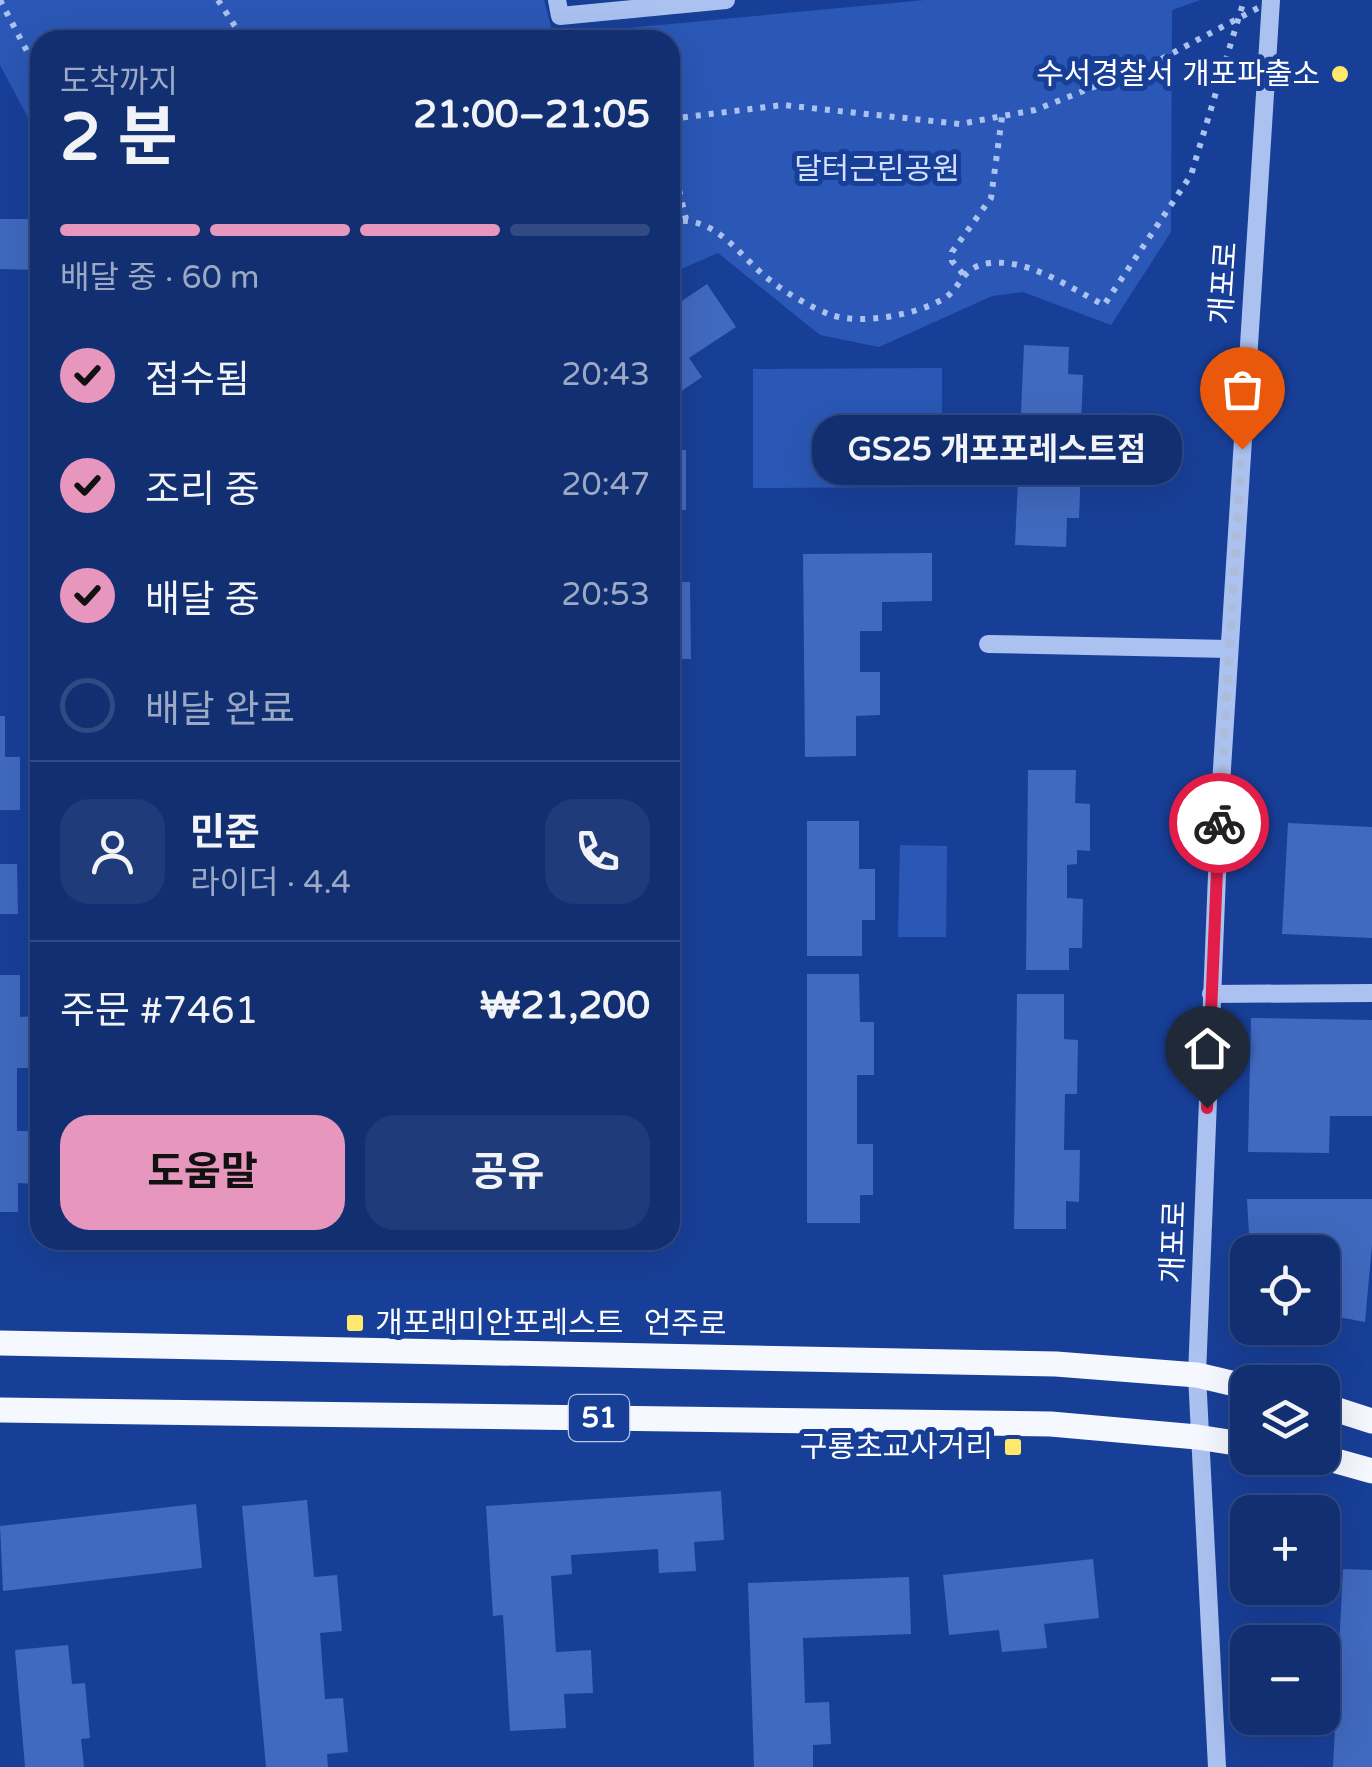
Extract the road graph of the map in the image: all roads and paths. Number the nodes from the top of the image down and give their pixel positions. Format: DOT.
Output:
graph roads {
  1 [pos="0,0"];
  2 [pos="218,0"];
  3 [pos="557,0"];
  4 [pos="726,0"];
  5 [pos="1244,0"];
  6 [pos="1272,0"];
  7 [pos="238,30"];
  8 [pos="30,57"];
  9 [pos="1002,116"];
  10 [pos="680,118"];
  11 [pos="680,194"];
  12 [pos="686,219"];
  13 [pos="680,220"];
  14 [pos="963,274"];
  15 [pos="988,644"];
  16 [pos="1229,649"];
  17 [pos="1372,993"];
  18 [pos="1211,994"];
  19 [pos="0,1343"];
  20 [pos="1197,1375"];
  21 [pos="1230,1383"];
  22 [pos="0,1410"];
  23 [pos="1340,1410"];
  24 [pos="1372,1420"];
  25 [pos="1198,1436"];
  26 [pos="1230,1441"];
  27 [pos="1340,1462"];
  28 [pos="1372,1471"];
  29 [pos="1217,1767"];
  1 -- 8 [label="path"];
  2 -- 7 [label="path"];
  3 -- 4 [label="street"];
  5 -- 14 [label="path"];
  6 -- 9 [label="path, bridge"];
  6 -- 16 [label="street, 개포로"];
  9 -- 10 [label="path"];
  9 -- 14 [label="path"];
  11 -- 12 [label="path"];
  12 -- 13 [label="path"];
  12 -- 14 [label="path"];
  15 -- 16 [label="street"];
  16 -- 18 [label="street, 개포로"];
  17 -- 18 [label="street"];
  18 -- 20 [label="street, 개포로"];
  19 -- 20 [label="main road, 언주로 / 51"];
  20 -- 21 [label="main road, 언주로 / 51"];
  20 -- 25 [label="street, 개포로"];
  22 -- 25 [label="main road, 51"];
  23 -- 24 [label="main road"];
  25 -- 26 [label="main road, 51"];
  25 -- 29 [label="street, 개포로"];
  27 -- 28 [label="main road"];
}
